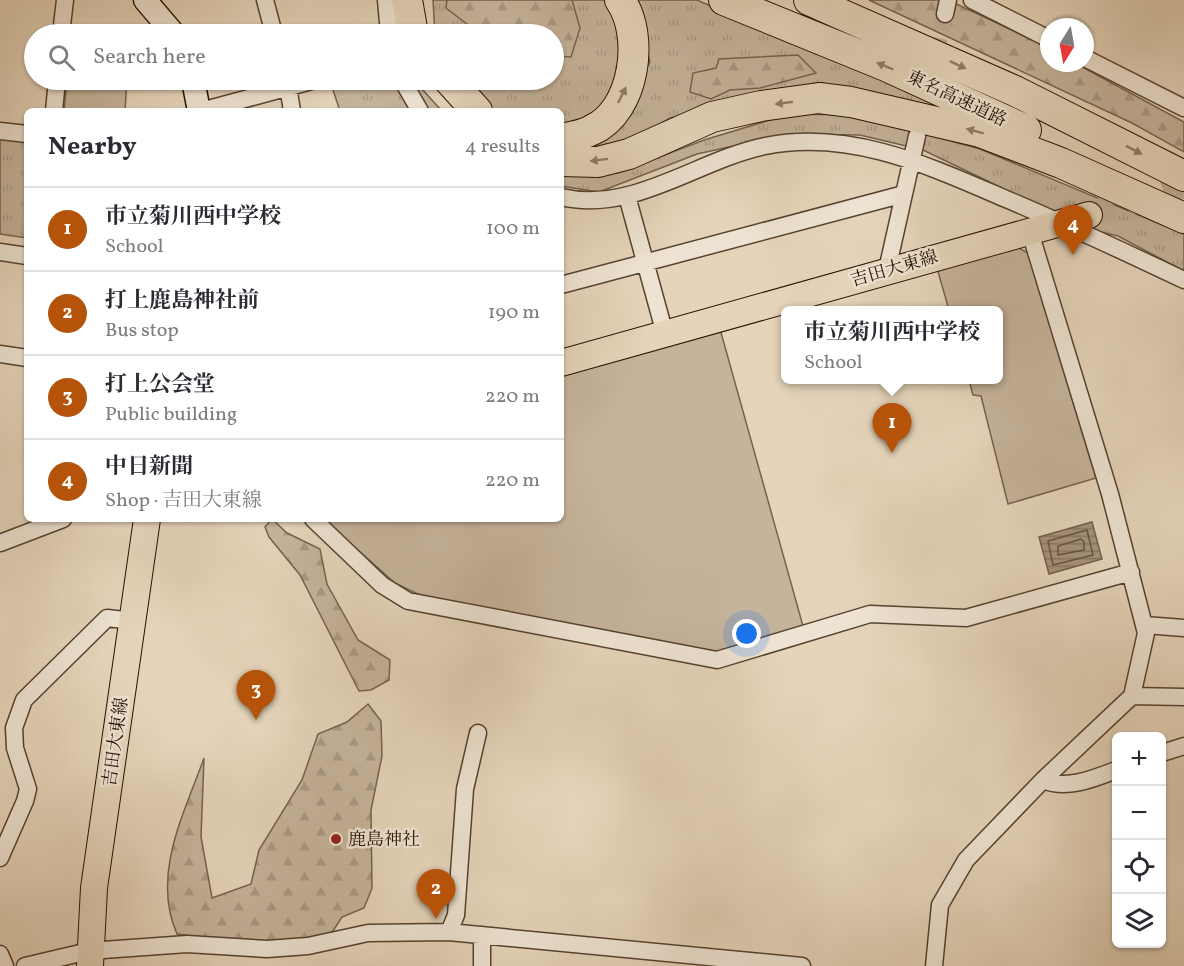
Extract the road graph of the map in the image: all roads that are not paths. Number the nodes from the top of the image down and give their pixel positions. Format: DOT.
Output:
graph roads {
  1 [pos="65,0"];
  2 [pos="145,0"];
  3 [pos="265,0"];
  4 [pos="386,0"];
  5 [pos="407,0"];
  6 [pos="424,0"];
  7 [pos="620,0"];
  8 [pos="724,0"];
  9 [pos="808,0"];
  10 [pos="838,0"];
  11 [pos="972,0"];
  12 [pos="62,24"];
  13 [pos="165,24"];
  14 [pos="271,24"];
  15 [pos="388,24"];
  16 [pos="411,24"];
  17 [pos="426,24"];
  18 [pos="1040,34"];
  19 [pos="905,41"];
  20 [pos="1094,63"];
  21 [pos="56,90"];
  22 [pos="195,90"];
  23 [pos="266,90"];
  24 [pos="289,90"];
  25 [pos="408,90"];
  26 [pos="436,90"];
  27 [pos="458,90"];
  28 [pos="54,108"];
  29 [pos="199,108"];
  30 [pos="209,108"];
  31 [pos="292,108"];
  32 [pos="418,108"];
  33 [pos="451,108"];
  34 [pos="474,108"];
  35 [pos="1184,108"];
  36 [pos="0,131"];
  37 [pos="24,134"];
  38 [pos="917,136"];
  39 [pos="564,138"];
  40 [pos="911,158"];
  41 [pos="564,161"];
  42 [pos="1184,177"];
  43 [pos="904,194"];
  44 [pos="627,196"];
  45 [pos="564,197"];
  46 [pos="1184,209"];
  47 [pos="1089,214"];
  48 [pos="1184,218"];
  49 [pos="1062,223"];
  50 [pos="1030,232"];
  51 [pos="0,252"];
  52 [pos="24,256"];
  53 [pos="645,263"];
  54 [pos="887,270"];
  55 [pos="1184,280"];
  56 [pos="564,284"];
  57 [pos="665,334"];
  58 [pos="0,354"];
  59 [pos="24,358"];
  60 [pos="564,362"];
  61 [pos="55,522"];
  62 [pos="147,522"];
  63 [pos="316,522"];
  64 [pos="0,543"];
  65 [pos="1131,572"];
  66 [pos="133,621"];
  67 [pos="1145,625"];
  68 [pos="1184,628"];
  69 [pos="1132,696"];
  70 [pos="1184,697"];
  71 [pos="478,733"];
  72 [pos="1184,746"];
  73 [pos="1166,751"];
  74 [pos="1112,772"];
  75 [pos="1043,780"];
  76 [pos="0,858"];
  77 [pos="449,932"];
  78 [pos="482,935"];
  79 [pos="0,954"];
  80 [pos="621,958"];
  81 [pos="90,959"];
  82 [pos="717,962"];
  83 [pos="5,966"];
  84 [pos="25,966"];
  85 [pos="482,966"];
  86 [pos="802,966"];
  87 [pos="934,966"];
  1 -- 12 [label="street"];
  2 -- 13 [label="street"];
  3 -- 14 [label="street"];
  4 -- 15 [label="street"];
  5 -- 16 [label="highway"];
  6 -- 17 [label="highway"];
  39 -- 7 [label="highway, one-way"];
  46 -- 8 [label="highway, 東名高速道路, one-way"];
  9 -- 19 [label="highway, 東名高速道路"];
  10 -- 19 [label="highway"];
  11 -- 18 [label="street"];
  19 -- 42 [label="highway, 東名高速道路, one-way"];
  20 -- 35 [label="street"];
  21 -- 28 [label="street"];
  22 -- 29 [label="street"];
  23 -- 30 [label="street"];
  24 -- 31 [label="street"];
  25 -- 32 [label="street"];
  26 -- 33 [label="highway"];
  27 -- 34 [label="highway"];
  36 -- 37 [label="street"];
  38 -- 40 [label="street"];
  40 -- 43 [label="street"];
  40 -- 44 [label="street"];
  40 -- 49 [label="street"];
  48 -- 41 [label="highway, one-way"];
  43 -- 53 [label="street"];
  43 -- 54 [label="street"];
  44 -- 45 [label="street"];
  44 -- 53 [label="street"];
  47 -- 49 [label="main road, 吉田大東線"];
  49 -- 50 [label="main road, 吉田大東線"];
  49 -- 55 [label="street"];
  50 -- 54 [label="main road, 吉田大東線"];
  50 -- 65 [label="street"];
  51 -- 52 [label="street"];
  53 -- 56 [label="street"];
  53 -- 57 [label="street"];
  54 -- 57 [label="main road, 吉田大東線"];
  57 -- 60 [label="main road, 吉田大東線"];
  58 -- 59 [label="street"];
  61 -- 64 [label="street"];
  62 -- 66 [label="main road, 吉田大東線"];
  63 -- 65 [label="street"];
  65 -- 67 [label="street"];
  66 -- 76 [label="street"];
  66 -- 81 [label="main road, 吉田大東線"];
  67 -- 68 [label="street"];
  67 -- 69 [label="street"];
  69 -- 70 [label="street"];
  69 -- 75 [label="street"];
  71 -- 77 [label="street"];
  72 -- 73 [label="street"];
  74 -- 75 [label="street"];
  75 -- 87 [label="street"];
  77 -- 78 [label="street"];
  77 -- 81 [label="street"];
  78 -- 80 [label="street"];
  78 -- 85 [label="street"];
  79 -- 83 [label="street"];
  80 -- 82 [label="street"];
  81 -- 84 [label="street"];
  82 -- 86 [label="street"];
}
